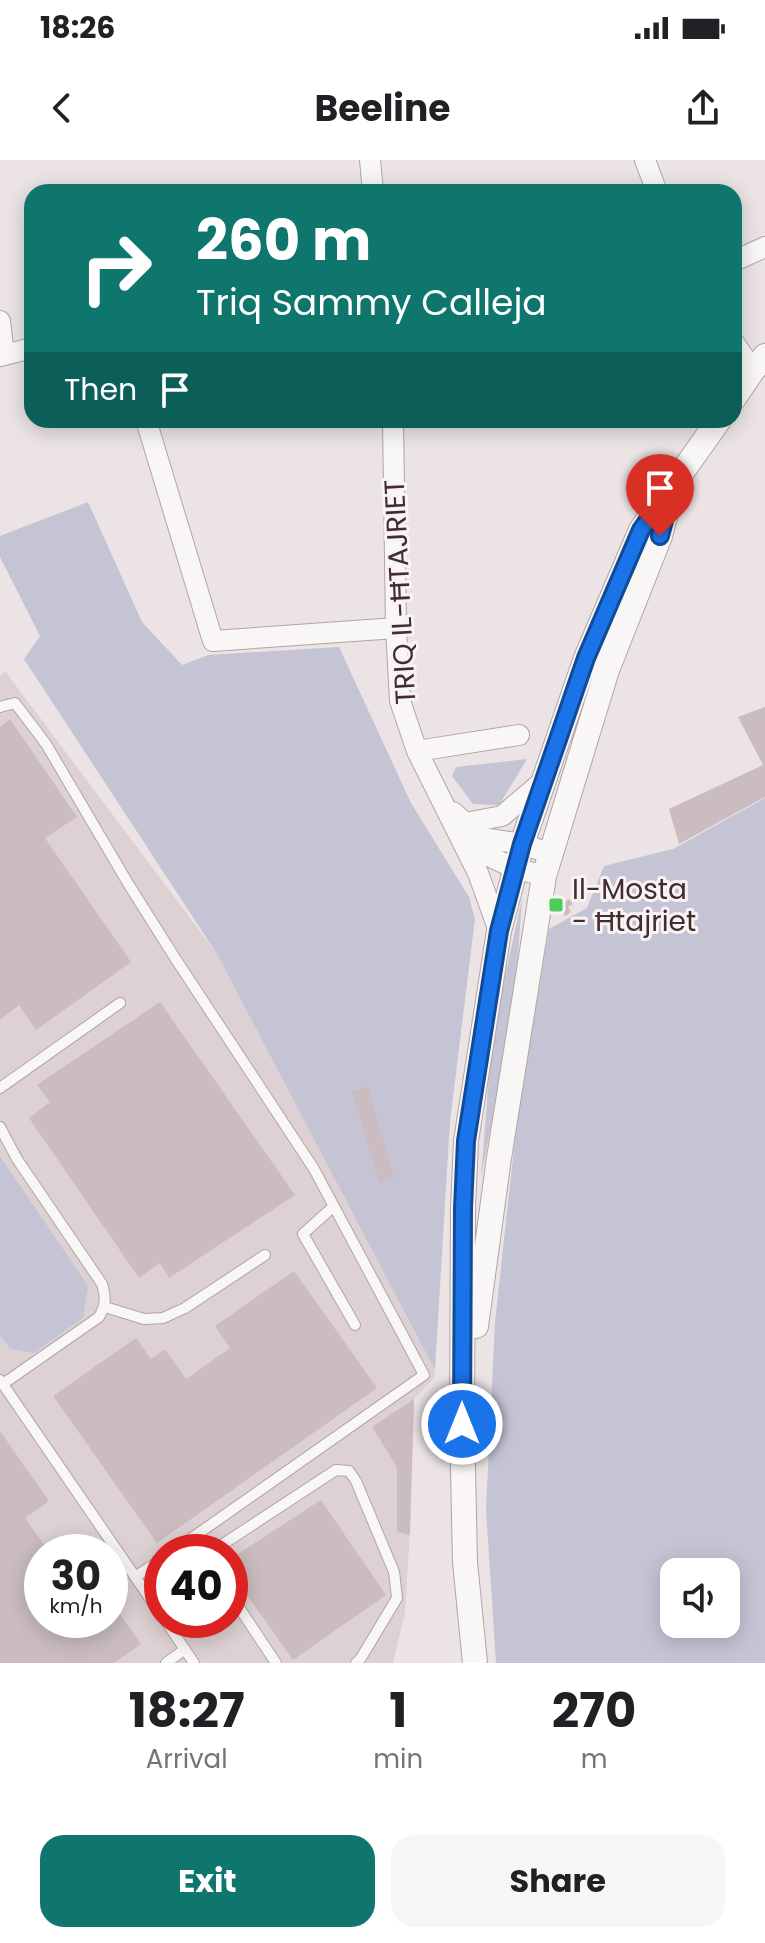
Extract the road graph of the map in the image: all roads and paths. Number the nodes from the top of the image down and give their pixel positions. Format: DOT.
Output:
graph roads {
  1 [pos="370,160"];
  2 [pos="645,160"];
  3 [pos="370,184"];
  4 [pos="654,184"];
  5 [pos="765,247"];
  6 [pos="742,257"];
  7 [pos="0,321"];
  8 [pos="742,349"];
  9 [pos="24,350"];
  10 [pos="2,355"];
  11 [pos="759,363"];
  12 [pos="742,387"];
  13 [pos="148,428"];
  14 [pos="393,428"];
  15 [pos="713,428"];
  16 [pos="674,483"];
  17 [pos="396,628"];
  18 [pos="0,707"];
  19 [pos="519,735"];
  20 [pos="417,751"];
  21 [pos="542,782"];
  22 [pos="462,829"];
  23 [pos="522,844"];
  24 [pos="552,862"];
  25 [pos="515,868"];
  26 [pos="499,931"];
  27 [pos="120,1003"];
  28 [pos="0,1088"];
  29 [pos="0,1127"];
  30 [pos="334,1206"];
  31 [pos="265,1255"];
  32 [pos="105,1307"];
  33 [pos="355,1325"];
  34 [pos="2,1382"];
  35 [pos="462,1424"];
  36 [pos="198,1534"];
  37 [pos="238,1534"];
  38 [pos="144,1571"];
  39 [pos="135,1577"];
  40 [pos="144,1590"];
  41 [pos="248,1621"];
  42 [pos="177,1638"];
  43 [pos="185,1649"];
  44 [pos="166,1663"];
  45 [pos="194,1663"];
  46 [pos="276,1663"];
  47 [pos="356,1663"];
  48 [pos="475,1663"];
  1 -- 3 [label="street"];
  2 -- 4 [label="street"];
  5 -- 6 [label="street"];
  7 -- 10 [label="street"];
  8 -- 11 [label="street"];
  9 -- 10 [label="street"];
  11 -- 12 [label="street"];
  13 -- 17 [label="street"];
  14 -- 17 [label="street, TRIQ IL-ĦTAJRIET"];
  15 -- 16 [label="street"];
  16 -- 21 [label="street"];
  16 -- 24 [label="street"];
  17 -- 20 [label="street, TRIQ IL-ĦTAJRIET"];
  18 -- 30 [label="lane"];
  19 -- 20 [label="street"];
  20 -- 22 [label="street, TRIQ IL-ĦTAJRIET"];
  21 -- 22 [label="street"];
  21 -- 23 [label="street"];
  22 -- 23 [label="street"];
  22 -- 25 [label="street, TRIQ IL-ĦTAJRIET"];
  22 -- 26 [label="street, TRIQ IL-ĦTAJRIET"];
  23 -- 24 [label="street"];
  23 -- 25 [label="street"];
  24 -- 25 [label="street, TRIQ IL-ĦTAJRIET"];
  24 -- 35 [label="street"];
  25 -- 26 [label="street"];
  26 -- 35 [label="street"];
  27 -- 28 [label="lane"];
  29 -- 32 [label="lane"];
  30 -- 33 [label="lane"];
  30 -- 36 [label="lane"];
  31 -- 32 [label="lane"];
  32 -- 34 [label="lane"];
  34 -- 39 [label="lane"];
  35 -- 48 [label="street"];
  37 -- 47 [label="lane"];
  38 -- 39 [label="lane"];
  39 -- 40 [label="lane"];
  41 -- 46 [label="lane"];
  42 -- 43 [label="lane"];
  43 -- 44 [label="lane"];
  43 -- 45 [label="lane"];
}
